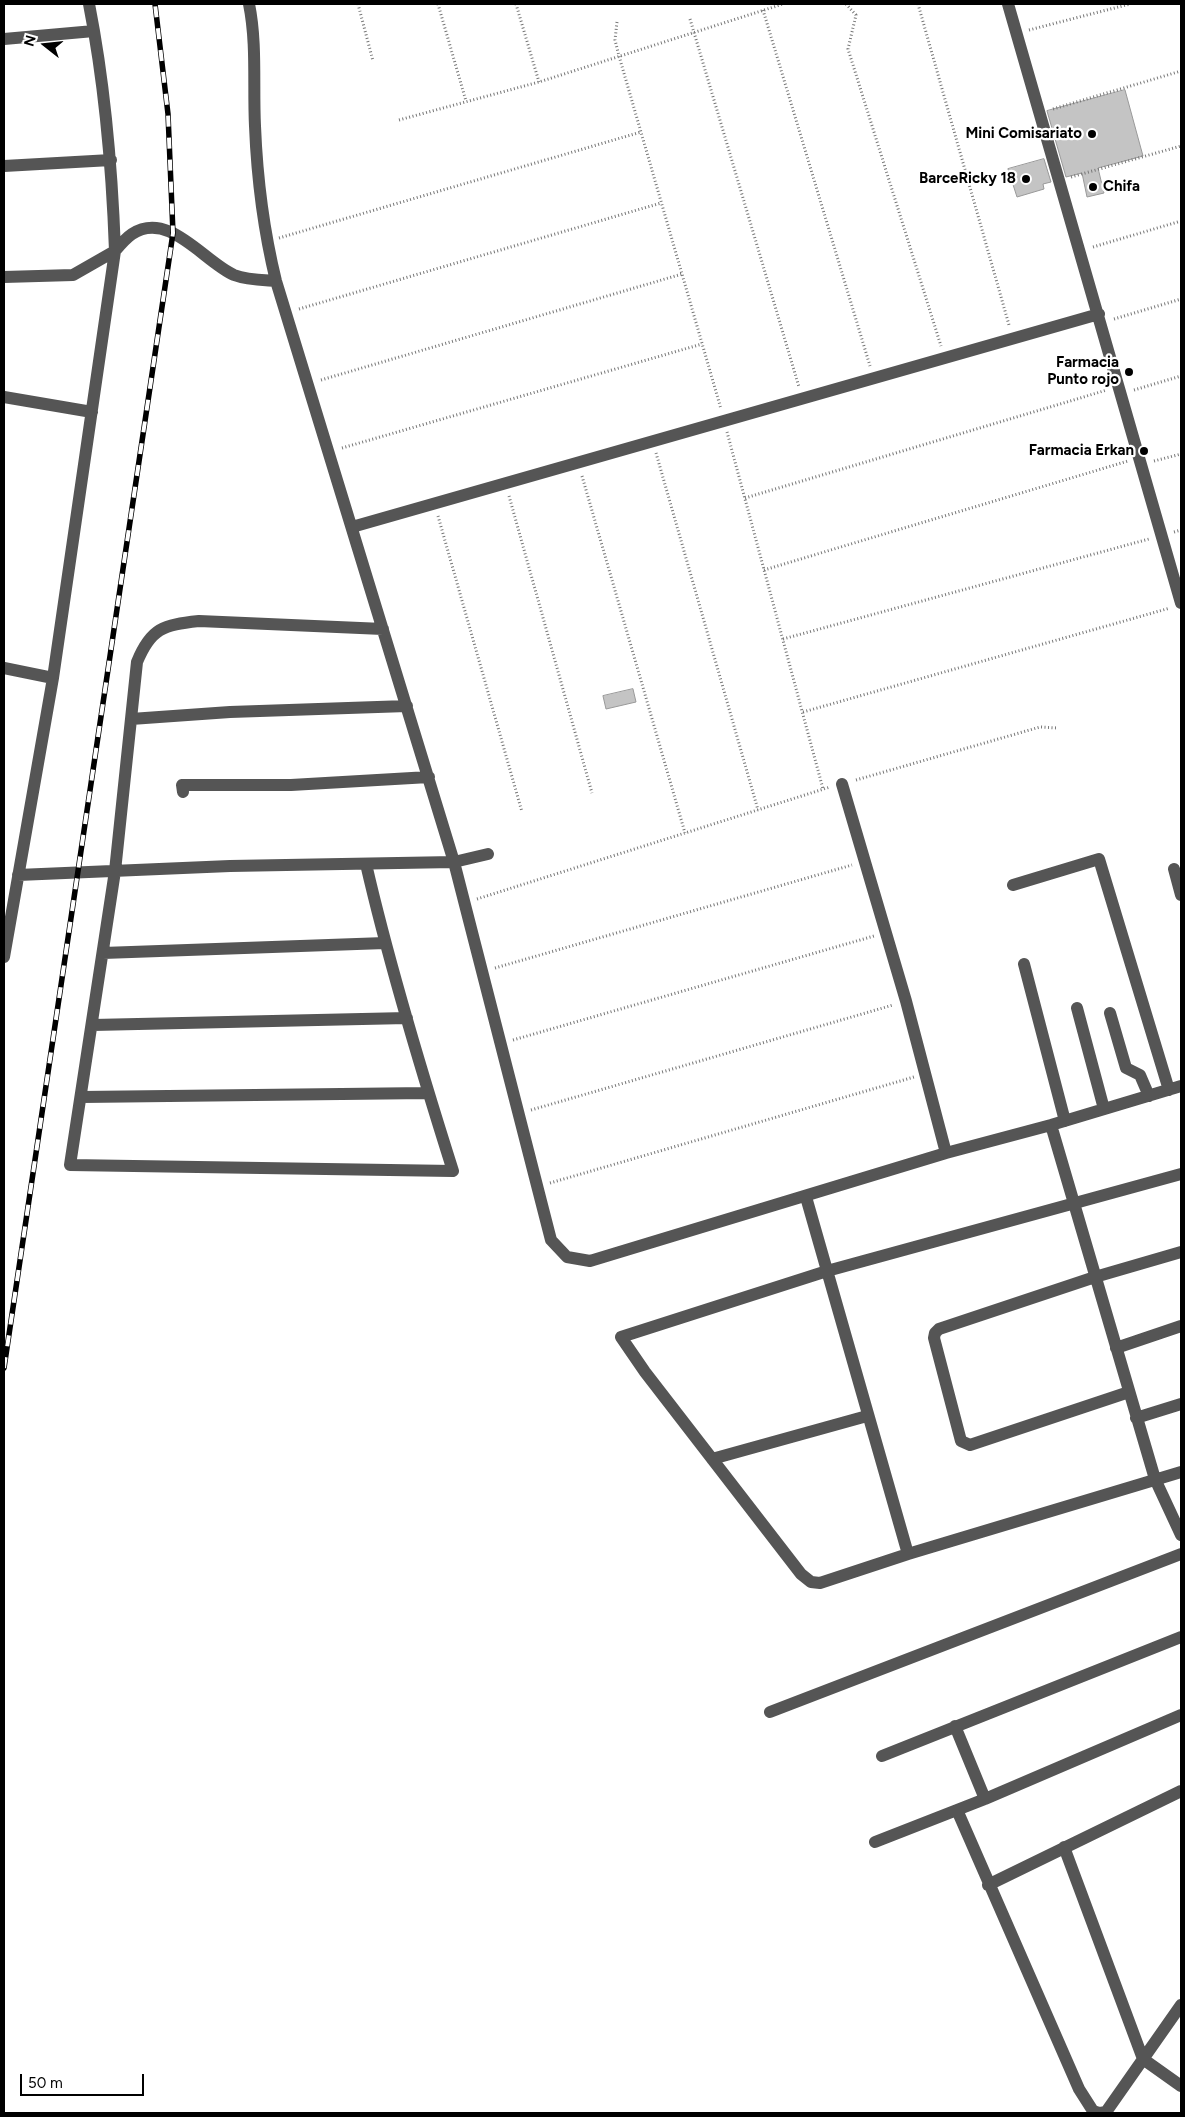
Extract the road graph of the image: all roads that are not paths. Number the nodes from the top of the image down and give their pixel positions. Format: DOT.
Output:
graph roads {
  1 [pos="89,4"];
  2 [pos="249,4"];
  3 [pos="1008,4"];
  4 [pos="94,31"];
  5 [pos="4,39"];
  6 [pos="111,160"];
  7 [pos="4,166"];
  8 [pos="115,250"];
  9 [pos="4,277"];
  10 [pos="276,281"];
  11 [pos="1100,318"];
  12 [pos="4,397"];
  13 [pos="92,412"];
  14 [pos="352,527"];
  15 [pos="1176,605"];
  16 [pos="383,629"];
  17 [pos="4,668"];
  18 [pos="53,678"];
  19 [pos="407,706"];
  20 [pos="131,719"];
  21 [pos="428,777"];
  22 [pos="842,784"];
  23 [pos="183,792"];
  24 [pos="488,854"];
  25 [pos="454,862"];
  26 [pos="366,864"];
  27 [pos="1174,869"];
  28 [pos="115,872"];
  29 [pos="18,875"];
  30 [pos="1013,885"];
  31 [pos="1181,895"];
  32 [pos="385,943"];
  33 [pos="103,953"];
  34 [pos="4,957"];
  35 [pos="1024,964"];
  36 [pos="1076,1008"];
  37 [pos="1110,1013"];
  38 [pos="407,1018"];
  39 [pos="93,1025"];
  40 [pos="1175,1088"];
  41 [pos="428,1093"];
  42 [pos="1148,1096"];
  43 [pos="82,1097"];
  44 [pos="1104,1109"];
  45 [pos="1065,1121"];
  46 [pos="1051,1125"];
  47 [pos="946,1153"];
  48 [pos="1181,1174"];
  49 [pos="806,1197"];
  50 [pos="1074,1204"];
  51 [pos="1181,1252"];
  52 [pos="827,1271"];
  53 [pos="1095,1277"];
  54 [pos="1181,1326"];
  55 [pos="1116,1348"];
  56 [pos="1129,1392"];
  57 [pos="1181,1404"];
  58 [pos="867,1416"];
  59 [pos="1136,1418"];
  60 [pos="712,1459"];
  61 [pos="1181,1472"];
  62 [pos="1155,1479"];
  63 [pos="1181,1535"];
  64 [pos="908,1554"];
  65 [pos="1181,1554"];
  66 [pos="1181,1637"];
  67 [pos="770,1712"];
  68 [pos="1181,1715"];
  69 [pos="956,1726"];
  70 [pos="882,1756"];
  71 [pos="1181,1791"];
  72 [pos="985,1799"];
  73 [pos="957,1810"];
  74 [pos="875,1842"];
  75 [pos="1064,1847"];
  76 [pos="988,1885"];
  77 [pos="1181,2005"];
  78 [pos="1142,2060"];
  79 [pos="1181,2086"];
  80 [pos="1100,2113"];
  1 -- 4 [label="street"];
  2 -- 10 [label="street"];
  3 -- 11 [label="street"];
  4 -- 5 [label="street"];
  4 -- 6 [label="street"];
  6 -- 7 [label="street"];
  6 -- 8 [label="street"];
  8 -- 9 [label="street"];
  8 -- 10 [label="street"];
  8 -- 13 [label="street"];
  10 -- 14 [label="street"];
  11 -- 14 [label="street"];
  11 -- 15 [label="street"];
  12 -- 13 [label="street"];
  13 -- 18 [label="street"];
  14 -- 16 [label="street"];
  16 -- 19 [label="street"];
  16 -- 20 [label="street"];
  17 -- 18 [label="street"];
  18 -- 29 [label="street"];
  19 -- 20 [label="street"];
  19 -- 21 [label="street"];
  20 -- 28 [label="street"];
  21 -- 23 [label="street"];
  21 -- 25 [label="street"];
  22 -- 47 [label="street"];
  24 -- 25 [label="street"];
  25 -- 26 [label="street"];
  25 -- 49 [label="street"];
  26 -- 28 [label="street"];
  26 -- 32 [label="street"];
  27 -- 31 [label="street"];
  28 -- 29 [label="street"];
  28 -- 33 [label="street"];
  29 -- 34 [label="street"];
  30 -- 40 [label="street"];
  32 -- 33 [label="street"];
  32 -- 38 [label="street"];
  33 -- 39 [label="street"];
  35 -- 45 [label="street"];
  36 -- 44 [label="street"];
  37 -- 42 [label="street"];
  38 -- 39 [label="street"];
  38 -- 41 [label="street"];
  39 -- 43 [label="street"];
  40 -- 42 [label="street"];
  41 -- 43 [label="street"];
  41 -- 43 [label="street"];
  42 -- 44 [label="street"];
  44 -- 45 [label="street"];
  45 -- 46 [label="street"];
  46 -- 47 [label="street"];
  46 -- 50 [label="street"];
  47 -- 49 [label="street"];
  48 -- 50 [label="street"];
  49 -- 52 [label="street"];
  50 -- 52 [label="street"];
  50 -- 53 [label="street"];
  51 -- 53 [label="street"];
  52 -- 58 [label="street"];
  52 -- 60 [label="street"];
  53 -- 55 [label="street"];
  53 -- 56 [label="street"];
  54 -- 55 [label="street"];
  55 -- 56 [label="street"];
  56 -- 59 [label="street"];
  57 -- 59 [label="street"];
  58 -- 60 [label="street"];
  58 -- 64 [label="street"];
  59 -- 62 [label="street"];
  60 -- 64 [label="street"];
  61 -- 62 [label="street"];
  62 -- 63 [label="street"];
  62 -- 64 [label="street"];
  65 -- 67 [label="street"];
  66 -- 69 [label="street"];
  68 -- 72 [label="street"];
  69 -- 70 [label="street"];
  69 -- 72 [label="street"];
  71 -- 75 [label="street"];
  72 -- 73 [label="street"];
  73 -- 74 [label="street"];
  73 -- 76 [label="street"];
  75 -- 76 [label="street"];
  75 -- 78 [label="street"];
  76 -- 80 [label="street"];
  77 -- 78 [label="street"];
  78 -- 79 [label="street"];
  78 -- 80 [label="street"];
}
